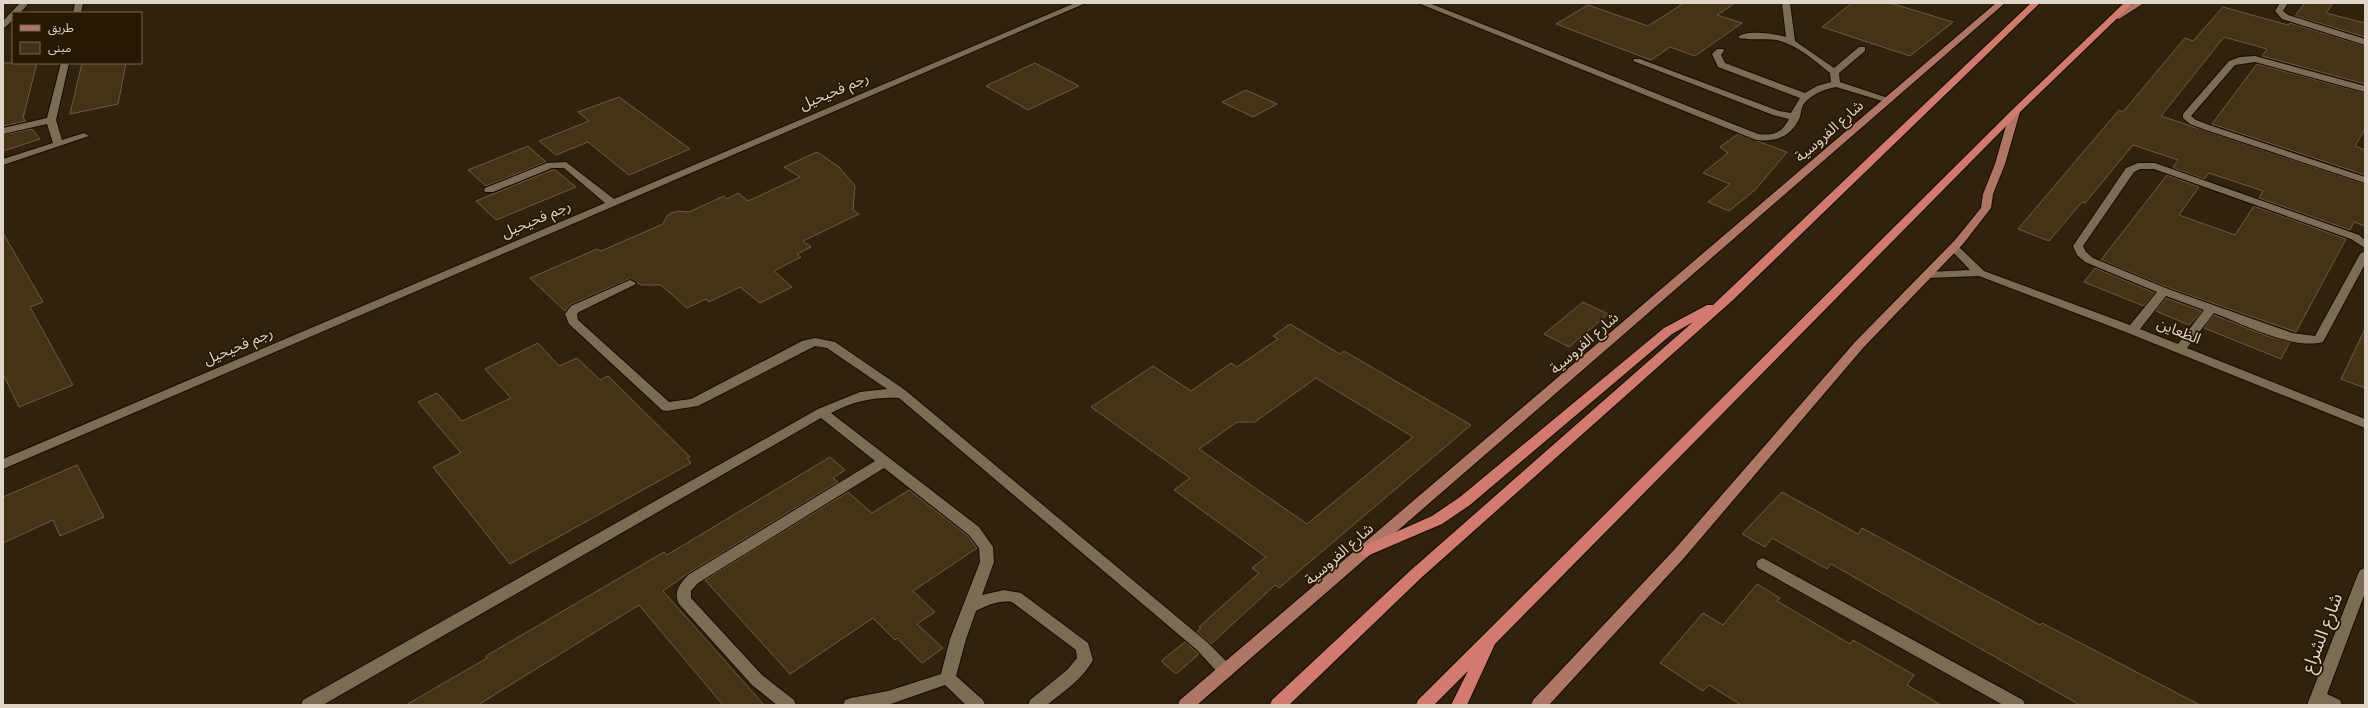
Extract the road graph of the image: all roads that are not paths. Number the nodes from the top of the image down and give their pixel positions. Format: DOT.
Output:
graph roads {
  1 [pos="25,3"];
  2 [pos="1082,3"];
  3 [pos="1422,3"];
  4 [pos="1786,3"];
  5 [pos="2001,3"];
  6 [pos="2036,3"];
  7 [pos="2129,3"];
  8 [pos="2140,3"];
  9 [pos="2284,3"];
  10 [pos="16,12"];
  11 [pos="12,16"];
  12 [pos="2116,17"];
  13 [pos="3,26"];
  14 [pos="1742,37"];
  15 [pos="1791,40"];
  16 [pos="2365,42"];
  17 [pos="1862,49"];
  18 [pos="1720,51"];
  19 [pos="1637,61"];
  20 [pos="65,64"];
  21 [pos="1834,72"];
  22 [pos="1836,84"];
  23 [pos="2365,89"];
  24 [pos="1806,97"];
  25 [pos="1889,100"];
  26 [pos="2015,112"];
  27 [pos="1795,116"];
  28 [pos="51,120"];
  29 [pos="3,132"];
  30 [pos="84,136"];
  31 [pos="58,144"];
  32 [pos="3,162"];
  33 [pos="2365,180"];
  34 [pos="489,190"];
  35 [pos="612,203"];
  36 [pos="2365,245"];
  37 [pos="1954,248"];
  38 [pos="2365,254"];
  39 [pos="1980,273"];
  40 [pos="1928,275"];
  41 [pos="630,284"];
  42 [pos="2164,291"];
  43 [pos="1729,298"];
  44 [pos="2211,309"];
  45 [pos="2132,330"];
  46 [pos="2180,349"];
  47 [pos="902,394"];
  48 [pos="822,412"];
  49 [pos="2365,424"];
  50 [pos="885,461"];
  51 [pos="3,464"];
  52 [pos="1367,551"];
  53 [pos="1764,564"];
  54 [pos="2365,574"];
  55 [pos="970,607"];
  56 [pos="1492,636"];
  57 [pos="1226,671"];
  58 [pos="948,678"];
  59 [pos="2317,701"];
  60 [pos="309,705"];
  61 [pos="788,705"];
  62 [pos="851,705"];
  63 [pos="977,705"];
  64 [pos="1036,705"];
  65 [pos="1186,705"];
  66 [pos="1278,705"];
  67 [pos="1424,705"];
  68 [pos="1458,705"];
  69 [pos="1539,705"];
  70 [pos="2017,705"];
  71 [pos="2334,705"];
  1 -- 10 [label="street"];
  2 -- 35 [label="street, رجم فحيحيل"];
  3 -- 27 [label="street"];
  4 -- 15 [label="street"];
  5 -- 25 [label="main road, شارع الفروسية"];
  6 -- 43 [label="highway"];
  7 -- 12 [label="highway"];
  8 -- 12 [label="main road"];
  9 -- 16 [label="street"];
  11 -- 13 [label="street"];
  12 -- 26 [label="highway"];
  14 -- 15 [label="street"];
  15 -- 21 [label="street"];
  17 -- 21 [label="street"];
  18 -- 24 [label="street"];
  19 -- 27 [label="street"];
  20 -- 28 [label="street"];
  21 -- 22 [label="street"];
  22 -- 24 [label="street"];
  22 -- 25 [label="street"];
  23 -- 33 [label="street"];
  24 -- 27 [label="street"];
  25 -- 52 [label="main road, شارع الفروسية"];
  26 -- 37 [label="main road"];
  26 -- 56 [label="highway"];
  28 -- 29 [label="street"];
  28 -- 31 [label="street"];
  30 -- 31 [label="street"];
  31 -- 32 [label="street"];
  34 -- 35 [label="street"];
  35 -- 51 [label="street, رجم فحيحيل"];
  36 -- 42 [label="street"];
  37 -- 39 [label="street, الظعاين"];
  37 -- 40 [label="main road"];
  38 -- 44 [label="street"];
  39 -- 40 [label="street, الظعاين"];
  39 -- 45 [label="street, الظعاين"];
  40 -- 69 [label="main road"];
  41 -- 47 [label="street"];
  42 -- 44 [label="street"];
  42 -- 45 [label="street"];
  43 -- 52 [label="highway"];
  43 -- 66 [label="highway"];
  44 -- 46 [label="street"];
  45 -- 46 [label="street, الظعاين"];
  46 -- 49 [label="street, الظعاين"];
  47 -- 48 [label="street"];
  47 -- 57 [label="street"];
  48 -- 50 [label="street"];
  48 -- 60 [label="street"];
  50 -- 55 [label="street"];
  50 -- 61 [label="street"];
  52 -- 57 [label="main road, شارع الفروسية"];
  53 -- 70 [label="street"];
  54 -- 59 [label="street, شارع الشراع"];
  55 -- 58 [label="street"];
  55 -- 64 [label="street"];
  56 -- 67 [label="highway"];
  56 -- 68 [label="highway"];
  57 -- 65 [label="main road, شارع الفروسية"];
  58 -- 62 [label="street"];
  58 -- 63 [label="street"];
  59 -- 71 [label="street"];
}
